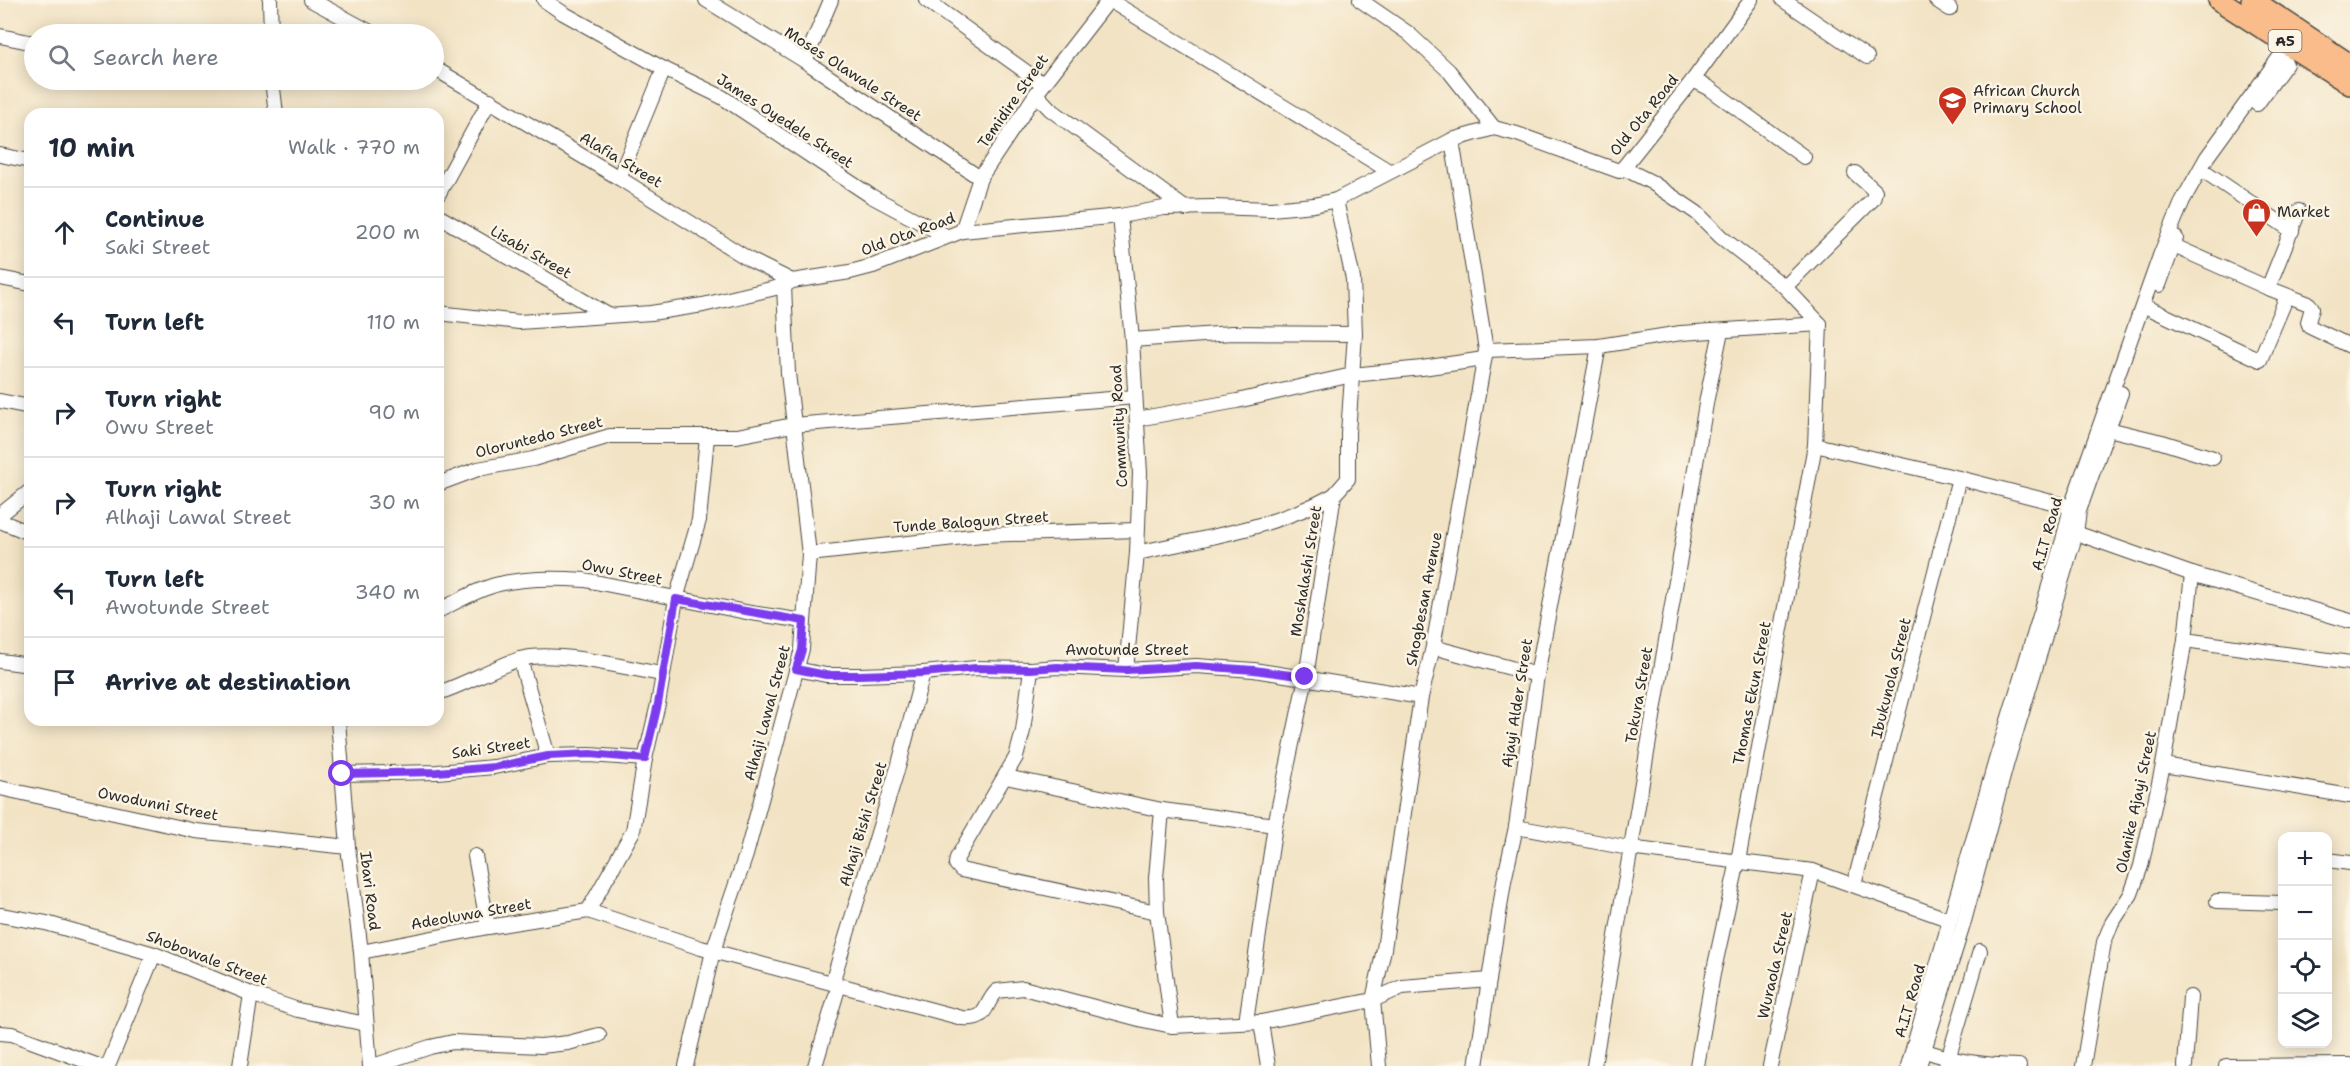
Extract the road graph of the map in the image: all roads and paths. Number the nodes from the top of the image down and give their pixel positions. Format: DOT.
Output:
graph roads {
  1 [pos="270,0"];
  2 [pos="311,0"];
  3 [pos="544,0"];
  4 [pos="706,0"];
  5 [pos="831,0"];
  6 [pos="926,0"];
  7 [pos="1109,0"];
  8 [pos="1360,0"];
  9 [pos="1751,0"];
  10 [pos="1783,0"];
  11 [pos="1936,0"];
  12 [pos="2219,0"];
  13 [pos="2252,0"];
  14 [pos="1950,9"];
  15 [pos="271,24"];
  16 [pos="355,24"];
  17 [pos="0,36"];
  18 [pos="24,41"];
  19 [pos="2293,47"];
  20 [pos="1867,57"];
  21 [pos="805,61"];
  22 [pos="2350,65"];
  23 [pos="664,69"];
  24 [pos="444,74"];
  25 [pos="1693,80"];
  26 [pos="2350,84"];
  27 [pos="1040,89"];
  28 [pos="273,90"];
  29 [pos="490,100"];
  30 [pos="275,108"];
  31 [pos="1494,128"];
  32 [pos="1452,140"];
  33 [pos="0,155"];
  34 [pos="1804,157"];
  35 [pos="24,160"];
  36 [pos="1623,168"];
  37 [pos="1389,171"];
  38 [pos="2207,172"];
  39 [pos="1855,173"];
  40 [pos="620,178"];
  41 [pos="980,178"];
  42 [pos="444,184"];
  43 [pos="1336,200"];
  44 [pos="1186,209"];
  45 [pos="2299,211"];
  46 [pos="1120,216"];
  47 [pos="444,219"];
  48 [pos="962,231"];
  49 [pos="2292,231"];
  50 [pos="945,236"];
  51 [pos="2174,246"];
  52 [pos="0,278"];
  53 [pos="24,283"];
  54 [pos="788,284"];
  55 [pos="1785,287"];
  56 [pos="2268,288"];
  57 [pos="2287,296"];
  58 [pos="2151,309"];
  59 [pos="444,314"];
  60 [pos="608,315"];
  61 [pos="1820,324"];
  62 [pos="1720,331"];
  63 [pos="1356,334"];
  64 [pos="1132,340"];
  65 [pos="1599,346"];
  66 [pos="2350,346"];
  67 [pos="1485,354"];
  68 [pos="1352,375"];
  69 [pos="1135,397"];
  70 [pos="0,401"];
  71 [pos="24,406"];
  72 [pos="1137,419"];
  73 [pos="793,425"];
  74 [pos="2108,429"];
  75 [pos="707,436"];
  76 [pos="1815,445"];
  77 [pos="2213,458"];
  78 [pos="2091,464"];
  79 [pos="1959,478"];
  80 [pos="444,482"];
  81 [pos="1334,495"];
  82 [pos="24,496"];
  83 [pos="2071,507"];
  84 [pos="0,515"];
  85 [pos="0,521"];
  86 [pos="1137,530"];
  87 [pos="24,531"];
  88 [pos="2076,533"];
  89 [pos="1137,553"];
  90 [pos="809,554"];
  91 [pos="2192,574"];
  92 [pos="676,599"];
  93 [pos="444,608"];
  94 [pos="804,621"];
  95 [pos="2350,621"];
  96 [pos="2185,640"];
  97 [pos="1433,647"];
  98 [pos="520,659"];
  99 [pos="0,661"];
  100 [pos="2350,663"];
  101 [pos="24,664"];
  102 [pos="796,669"];
  103 [pos="1031,669"];
  104 [pos="1126,670"];
  105 [pos="923,673"];
  106 [pos="662,674"];
  107 [pos="1537,675"];
  108 [pos="1305,677"];
  109 [pos="444,691"];
  110 [pos="1421,697"];
  111 [pos="338,726"];
  112 [pos="548,756"];
  113 [pos="645,759"];
  114 [pos="2163,765"];
  115 [pos="342,774"];
  116 [pos="1006,777"];
  117 [pos="0,788"];
  118 [pos="2350,796"];
  119 [pos="1162,810"];
  120 [pos="1275,825"];
  121 [pos="1515,827"];
  122 [pos="348,847"];
  123 [pos="1629,848"];
  124 [pos="475,856"];
  125 [pos="1738,861"];
  126 [pos="2332,861"];
  127 [pos="2350,863"];
  128 [pos="1813,871"];
  129 [pos="1854,885"];
  130 [pos="2217,901"];
  131 [pos="2278,903"];
  132 [pos="588,911"];
  133 [pos="1157,912"];
  134 [pos="0,915"];
  135 [pos="1950,920"];
  136 [pos="488,927"];
  137 [pos="713,951"];
  138 [pos="1980,951"];
  139 [pos="361,952"];
  140 [pos="154,954"];
  141 [pos="1489,980"];
  142 [pos="835,984"];
  143 [pos="1943,988"];
  144 [pos="250,994"];
  145 [pos="1967,994"];
  146 [pos="2190,997"];
  147 [pos="1373,1000"];
  148 [pos="1246,1022"];
  149 [pos="1261,1022"];
  150 [pos="366,1024"];
  151 [pos="1172,1026"];
  152 [pos="0,1033"];
  153 [pos="599,1035"];
  154 [pos="1923,1050"];
  155 [pos="1947,1063"];
  156 [pos="2350,1065"];
  157 [pos="99,1066"];
  158 [pos="108,1066"];
  159 [pos="240,1066"];
  160 [pos="372,1066"];
  161 [pos="686,1066"];
  162 [pos="815,1066"];
  163 [pos="1268,1066"];
  164 [pos="1378,1066"];
  165 [pos="1476,1066"];
  166 [pos="1594,1066"];
  167 [pos="1697,1066"];
  168 [pos="1770,1066"];
  169 [pos="1908,1066"];
  170 [pos="1919,1066"];
  171 [pos="2019,1066"];
  172 [pos="2083,1066"];
  173 [pos="2185,1066"];
  174 [pos="2226,1066"];
  1 -- 15 [label="street"];
  2 -- 16 [label="street"];
  3 -- 23 [label="street, James Oyedele Street"];
  4 -- 21 [label="street, Moses Olawale Street"];
  5 -- 21 [label="street"];
  6 -- 27 [label="street"];
  7 -- 27 [label="street, Temidire Street"];
  7 -- 37 [label="street"];
  8 -- 31 [label="street"];
  9 -- 25 [label="street, Old Ota Road"];
  10 -- 20 [label="street"];
  11 -- 14 [label="street"];
  12 -- 19 [label="highway, A5"];
  13 -- 22 [label="highway, A5"];
  17 -- 18 [label="street"];
  19 -- 26 [label="highway, A5"];
  19 -- 38 [label="street, A.I.T Road"];
  19 -- 78 [label="street, A.I.T Road"];
  21 -- 41 [label="street, Moses Olawale Street"];
  23 -- 40 [label="street"];
  23 -- 50 [label="street, James Oyedele Street"];
  24 -- 29 [label="street, Alafia Street"];
  25 -- 34 [label="street"];
  25 -- 36 [label="street, Old Ota Road"];
  27 -- 41 [label="street, Temidire Street"];
  27 -- 44 [label="street"];
  28 -- 30 [label="street"];
  29 -- 40 [label="street, Alafia Street"];
  29 -- 42 [label="street"];
  31 -- 32 [label="street, Old Ota Road"];
  31 -- 36 [label="street, Old Ota Road"];
  32 -- 37 [label="street, Old Ota Road"];
  32 -- 67 [label="street, Shogbesan Avenue"];
  33 -- 35 [label="street"];
  36 -- 55 [label="street"];
  37 -- 43 [label="street, Old Ota Road"];
  38 -- 49 [label="street"];
  38 -- 51 [label="street, A.I.T Road"];
  39 -- 55 [label="street"];
  40 -- 54 [label="street, Alafia Street"];
  41 -- 48 [label="street, Temidire Street"];
  43 -- 44 [label="street, Old Ota Road"];
  43 -- 63 [label="street, Moshalashi Street"];
  44 -- 46 [label="street, Old Ota Road"];
  45 -- 49 [label="street"];
  46 -- 48 [label="street, Old Ota Road"];
  46 -- 64 [label="street, Community Road"];
  47 -- 60 [label="street, Lisabi Street"];
  48 -- 50 [label="street, Old Ota Road"];
  49 -- 56 [label="street"];
  50 -- 54 [label="street, Old Ota Road"];
  51 -- 56 [label="street"];
  51 -- 58 [label="street, A.I.T Road"];
  52 -- 53 [label="street"];
  54 -- 60 [label="street, Old Ota Road"];
  54 -- 73 [label="street, Alhaji Lawal Street"];
  55 -- 61 [label="street"];
  56 -- 57 [label="street"];
  57 -- 58 [label="street"];
  57 -- 66 [label="street"];
  58 -- 74 [label="street, A.I.T Road"];
  59 -- 60 [label="street, Old Ota Road"];
  61 -- 62 [label="street"];
  61 -- 76 [label="street, Thomas Ekun Street"];
  62 -- 65 [label="street"];
  62 -- 123 [label="street, Tokura Street"];
  63 -- 64 [label="street"];
  63 -- 68 [label="street, Moshalashi Street"];
  64 -- 69 [label="street, Community Road"];
  65 -- 67 [label="street"];
  65 -- 107 [label="street, Ajayi Alder Street"];
  67 -- 68 [label="street"];
  67 -- 97 [label="street, Shogbesan Avenue"];
  68 -- 72 [label="street"];
  68 -- 81 [label="street, Moshalashi Street"];
  69 -- 72 [label="street, Community Road"];
  69 -- 73 [label="street, Oloruntedo Street"];
  70 -- 71 [label="street"];
  72 -- 86 [label="street, Community Road"];
  73 -- 75 [label="street, Oloruntedo Street"];
  73 -- 90 [label="street, Alhaji Lawal Street"];
  74 -- 77 [label="street"];
  74 -- 78 [label="street, A.I.T Road"];
  75 -- 80 [label="street, Oloruntedo Street"];
  75 -- 92 [label="street"];
  76 -- 79 [label="street"];
  76 -- 125 [label="street, Thomas Ekun Street"];
  78 -- 83 [label="street, A.I.T Road"];
  78 -- 88 [label="street, A.I.T Road"];
  79 -- 83 [label="street"];
  79 -- 129 [label="street, Ibukunola Street"];
  81 -- 89 [label="street"];
  81 -- 108 [label="street, Moshalashi Street"];
  82 -- 84 [label="street"];
  83 -- 135 [label="street, A.I.T Road"];
  85 -- 87 [label="street"];
  86 -- 89 [label="street, Community Road"];
  86 -- 90 [label="street, Tunde Balogun Street"];
  88 -- 91 [label="street"];
  88 -- 143 [label="street, A.I.T Road"];
  89 -- 104 [label="street, Community Road"];
  90 -- 94 [label="street, Alhaji Lawal Street"];
  91 -- 95 [label="street"];
  91 -- 96 [label="street, Olanike Ajayi Street"];
  92 -- 93 [label="street, Owu Street"];
  92 -- 94 [label="street, Owu Street"];
  92 -- 106 [label="street"];
  94 -- 102 [label="street, Alhaji Lawal Street"];
  96 -- 100 [label="street"];
  96 -- 114 [label="street, Olanike Ajayi Street"];
  97 -- 107 [label="street"];
  97 -- 110 [label="street, Shogbesan Avenue"];
  98 -- 106 [label="street"];
  98 -- 109 [label="street"];
  98 -- 112 [label="street"];
  99 -- 101 [label="street"];
  102 -- 105 [label="street, Awotunde Street"];
  102 -- 137 [label="street, Alhaji Lawal Street"];
  103 -- 104 [label="street, Awotunde Street"];
  103 -- 105 [label="street, Awotunde Street"];
  103 -- 116 [label="street"];
  104 -- 108 [label="street, Awotunde Street"];
  105 -- 142 [label="street, Alhaji Bishi Street"];
  106 -- 113 [label="street"];
  107 -- 121 [label="street, Ajayi Alder Street"];
  108 -- 110 [label="street, Awotunde Street"];
  108 -- 120 [label="street, Moshalashi Street"];
  110 -- 147 [label="street, Shogbesan Avenue"];
  111 -- 115 [label="street, Ibari Road"];
  112 -- 113 [label="street, Saki Street"];
  112 -- 115 [label="street, Saki Street"];
  113 -- 132 [label="street"];
  114 -- 118 [label="street"];
  114 -- 172 [label="street, Olanike Ajayi Street"];
  115 -- 122 [label="street, Ibari Road"];
  116 -- 119 [label="street"];
  116 -- 133 [label="street"];
  117 -- 122 [label="street, Owodunni Street"];
  119 -- 120 [label="street"];
  119 -- 133 [label="street"];
  120 -- 148 [label="street, Moshalashi Street"];
  121 -- 123 [label="street"];
  121 -- 141 [label="street, Ajayi Alder Street"];
  122 -- 139 [label="street, Ibari Road"];
  123 -- 125 [label="street"];
  123 -- 166 [label="street, Tokura Street"];
  124 -- 136 [label="street"];
  125 -- 128 [label="street"];
  125 -- 167 [label="street, Thomas Ekun Street"];
  126 -- 127 [label="street"];
  128 -- 129 [label="street"];
  128 -- 168 [label="street, Wuraola Street"];
  129 -- 135 [label="street"];
  130 -- 131 [label="street"];
  132 -- 136 [label="street, Adeoluwa Street"];
  132 -- 137 [label="street"];
  133 -- 151 [label="street"];
  134 -- 140 [label="street, Shobowale Street"];
  135 -- 169 [label="street, A.I.T Road"];
  136 -- 139 [label="street, Adeoluwa Street"];
  137 -- 142 [label="street"];
  137 -- 161 [label="street, Alhaji Lawal Street"];
  138 -- 145 [label="street"];
  139 -- 150 [label="street, Ibari Road"];
  140 -- 144 [label="street, Shobowale Street"];
  140 -- 158 [label="street"];
  141 -- 147 [label="street"];
  141 -- 165 [label="street, Ajayi Alder Street"];
  142 -- 151 [label="street"];
  142 -- 162 [label="street, Alhaji Bishi Street"];
  143 -- 145 [label="street"];
  143 -- 154 [label="street, A.I.T Road"];
  144 -- 150 [label="street, Shobowale Street"];
  144 -- 159 [label="street"];
  145 -- 155 [label="street"];
  146 -- 173 [label="street"];
  147 -- 149 [label="street"];
  147 -- 164 [label="street, Shogbesan Avenue"];
  148 -- 149 [label="street"];
  148 -- 151 [label="street"];
  149 -- 163 [label="street"];
  150 -- 160 [label="street, Ibari Road"];
  152 -- 157 [label="street"];
  153 -- 160 [label="street"];
  154 -- 155 [label="street"];
  154 -- 170 [label="street, A.I.T Road"];
  155 -- 171 [label="street"];
  156 -- 174 [label="street"];
}
